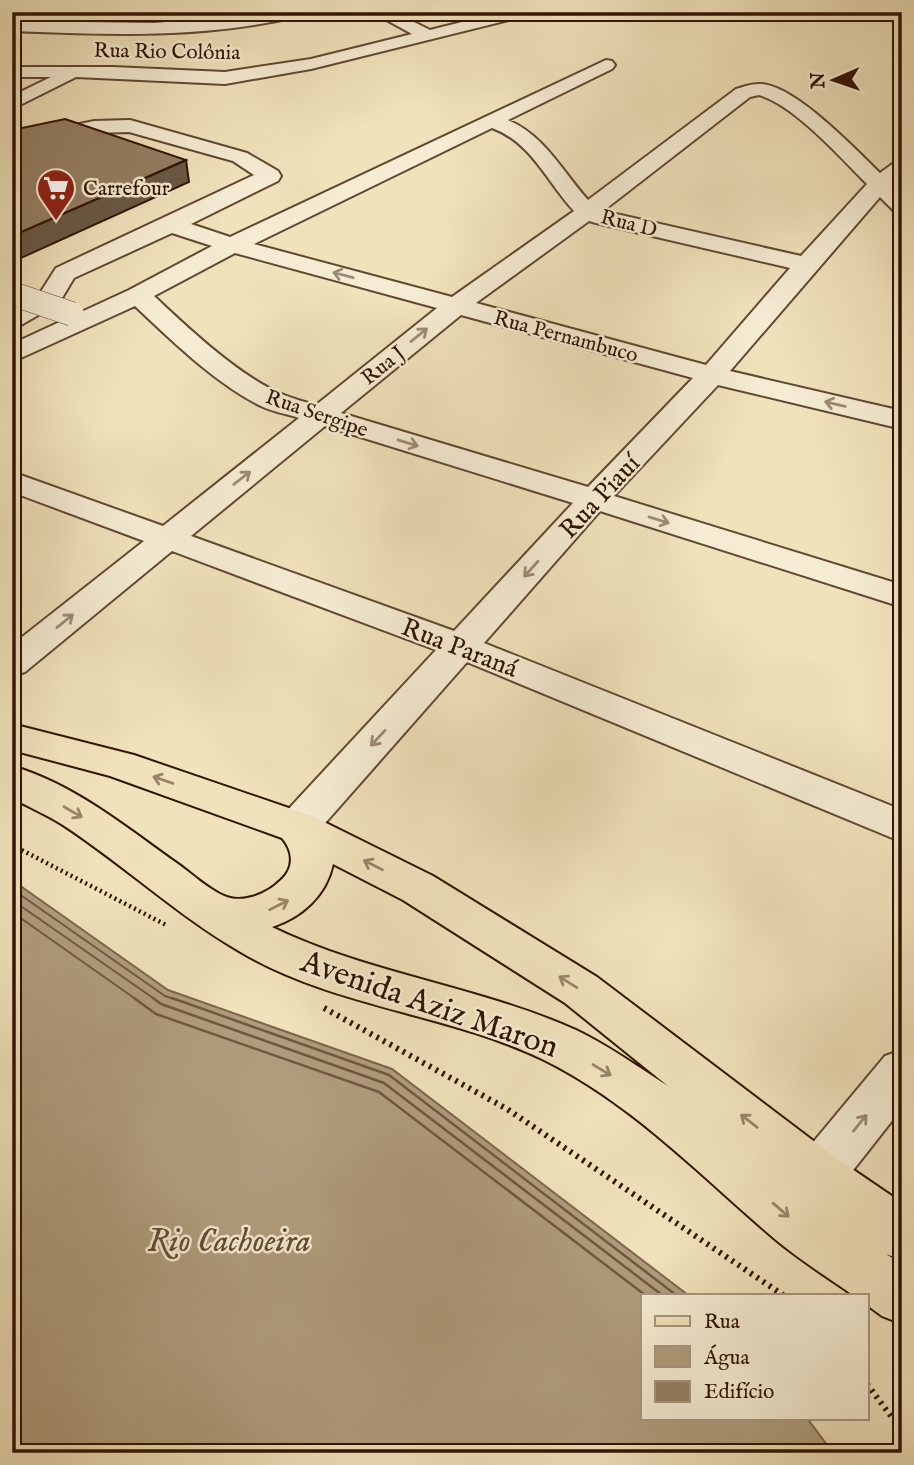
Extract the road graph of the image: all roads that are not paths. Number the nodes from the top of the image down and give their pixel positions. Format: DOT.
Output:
graph roads {
  1 [pos="296,12"];
  2 [pos="380,12"];
  3 [pos="523,12"];
  4 [pos="213,20"];
  5 [pos="12,26"];
  6 [pos="430,36"];
  7 [pos="12,37"];
  8 [pos="32,44"];
  9 [pos="58,52"];
  10 [pos="606,65"];
  11 [pos="12,72"];
  12 [pos="86,72"];
  13 [pos="113,72"];
  14 [pos="12,103"];
  15 [pos="489,120"];
  16 [pos="12,144"];
  17 [pos="902,166"];
  18 [pos="270,176"];
  19 [pos="879,184"];
  20 [pos="294,198"];
  21 [pos="902,206"];
  22 [pos="587,212"];
  23 [pos="171,225"];
  24 [pos="232,245"];
  25 [pos="806,265"];
  26 [pos="138,295"];
  27 [pos="13,303"];
  28 [pos="456,306"];
  29 [pos="79,317"];
  30 [pos="12,354"];
  31 [pos="712,375"];
  32 [pos="319,416"];
  33 [pos="902,420"];
  34 [pos="12,481"];
  35 [pos="593,500"];
  36 [pos="166,538"];
  37 [pos="902,597"];
  38 [pos="462,647"];
  39 [pos="12,664"];
  40 [pos="12,737"];
  41 [pos="12,780"];
  42 [pos="297,827"];
  43 [pos="902,827"];
  44 [pos="194,921"];
  45 [pos="902,1071"];
  46 [pos="818,1175"];
  47 [pos="902,1234"];
  48 [pos="902,1297"];
  1 -- 4 [label="street"];
  2 -- 6 [label="street"];
  3 -- 6 [label="street, Rua Rio Colônia"];
  4 -- 5 [label="street"];
  6 -- 13 [label="street, Rua Rio Colônia"];
  7 -- 8 [label="street"];
  9 -- 13 [label="street"];
  10 -- 15 [label="street"];
  11 -- 12 [label="street, Rua Rio Colônia"];
  12 -- 13 [label="street, Rua Rio Colônia"];
  12 -- 14 [label="street"];
  15 -- 20 [label="street"];
  15 -- 22 [label="street, Rua D"];
  16 -- 18 [label="street"];
  17 -- 19 [label="street, Rua Piauí"];
  18 -- 20 [label="street"];
  18 -- 23 [label="street"];
  19 -- 21 [label="street"];
  19 -- 22 [label="street, Rua J"];
  19 -- 25 [label="street, Rua Piauí"];
  20 -- 24 [label="street"];
  22 -- 25 [label="street, Rua D"];
  22 -- 28 [label="street, Rua J"];
  23 -- 24 [label="street, Rua Pernambuco"];
  23 -- 27 [label="street"];
  24 -- 26 [label="street"];
  28 -- 24 [label="street, Rua Pernambuco, one-way"];
  25 -- 31 [label="street, Rua Piauí"];
  26 -- 29 [label="street"];
  26 -- 32 [label="street, Rua Sergipe"];
  27 -- 29 [label="street, bridge"];
  28 -- 31 [label="street, Rua Pernambuco"];
  32 -- 28 [label="street, Rua J, one-way"];
  29 -- 30 [label="street"];
  33 -- 31 [label="street, Rua Pernambuco, one-way"];
  31 -- 35 [label="street, Rua Piauí"];
  32 -- 35 [label="street, Rua Sergipe, one-way"];
  36 -- 32 [label="street, Rua J, one-way"];
  34 -- 36 [label="street, Rua Paraná"];
  35 -- 37 [label="street, Rua Sergipe, one-way"];
  35 -- 38 [label="street, Rua Piauí, one-way"];
  36 -- 38 [label="street, Rua Paraná"];
  39 -- 36 [label="street, Rua J, one-way"];
  38 -- 42 [label="street, Rua Piauí, one-way"];
  38 -- 43 [label="street, Rua Paraná"];
  42 -- 40 [label="main road, one-way"];
  41 -- 44 [label="main road, Avenida Aziz Maron, one-way"];
  44 -- 42 [label="main road, one-way"];
  46 -- 42 [label="main road, one-way"];
  44 -- 48 [label="main road, Avenida Aziz Maron, one-way"];
  46 -- 45 [label="street, one-way"];
  46 -- 47 [label="main road"];
}
